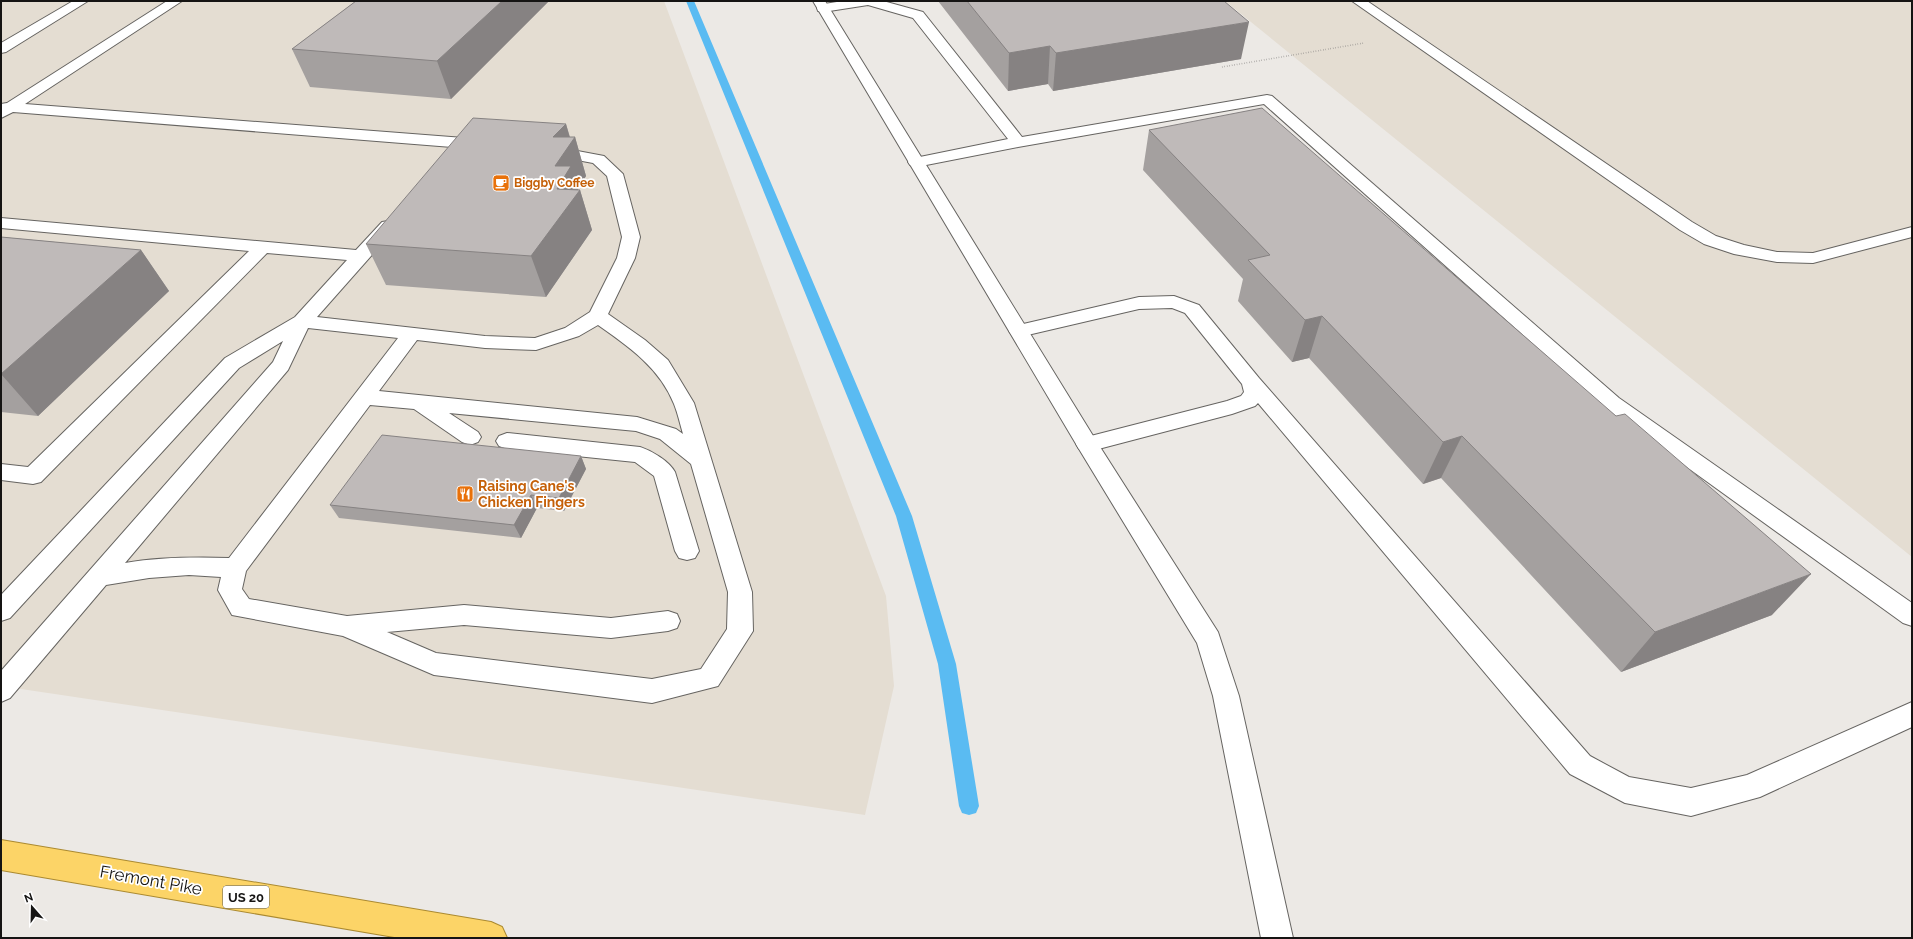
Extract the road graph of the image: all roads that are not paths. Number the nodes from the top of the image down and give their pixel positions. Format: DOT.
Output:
graph roads {
  1 [pos="82,1"];
  2 [pos="176,1"];
  3 [pos="868,1"];
  4 [pos="1358,1"];
  5 [pos="821,5"];
  6 [pos="2,47"];
  7 [pos="4,109"];
  8 [pos="1018,142"];
  9 [pos="533,149"];
  10 [pos="916,162"];
  11 [pos="444,165"];
  12 [pos="398,216"];
  13 [pos="1,223"];
  14 [pos="1912,232"];
  15 [pos="263,247"];
  16 [pos="361,256"];
  17 [pos="598,316"];
  18 [pos="302,321"];
  19 [pos="1019,331"];
  20 [pos="412,334"];
  21 [pos="1252,383"];
  22 [pos="364,397"];
  23 [pos="418,403"];
  24 [pos="470,437"];
  25 [pos="507,441"];
  26 [pos="1088,444"];
  27 [pos="700,459"];
  28 [pos="1,472"];
  29 [pos="687,550"];
  30 [pos="235,568"];
  31 [pos="99,577"];
  32 [pos="1,611"];
  33 [pos="1912,616"];
  34 [pos="668,621"];
  35 [pos="346,626"];
  36 [pos="1,690"];
  37 [pos="1912,714"];
  38 [pos="1,855"];
  39 [pos="491,938"];
  40 [pos="1277,938"];
  1 -- 6 [label="street"];
  2 -- 7 [label="street"];
  3 -- 5 [label="street"];
  3 -- 8 [label="street"];
  4 -- 14 [label="street"];
  5 -- 10 [label="street"];
  7 -- 11 [label="street"];
  8 -- 10 [label="street"];
  8 -- 33 [label="street"];
  9 -- 17 [label="street"];
  10 -- 19 [label="street"];
  12 -- 16 [label="street"];
  13 -- 15 [label="street"];
  15 -- 16 [label="street"];
  15 -- 28 [label="street"];
  16 -- 18 [label="street"];
  17 -- 20 [label="street"];
  17 -- 27 [label="street"];
  18 -- 20 [label="street"];
  18 -- 31 [label="street"];
  18 -- 32 [label="street"];
  19 -- 21 [label="street"];
  19 -- 26 [label="street"];
  20 -- 22 [label="street"];
  21 -- 26 [label="street"];
  21 -- 37 [label="street"];
  22 -- 23 [label="street"];
  22 -- 30 [label="street"];
  23 -- 24 [label="street"];
  23 -- 27 [label="street"];
  25 -- 29 [label="street"];
  26 -- 40 [label="street"];
  27 -- 35 [label="street"];
  30 -- 31 [label="street"];
  30 -- 35 [label="street"];
  31 -- 36 [label="street"];
  34 -- 35 [label="street"];
  38 -- 39 [label="highway, Fremont Pike / US 20"];
}
